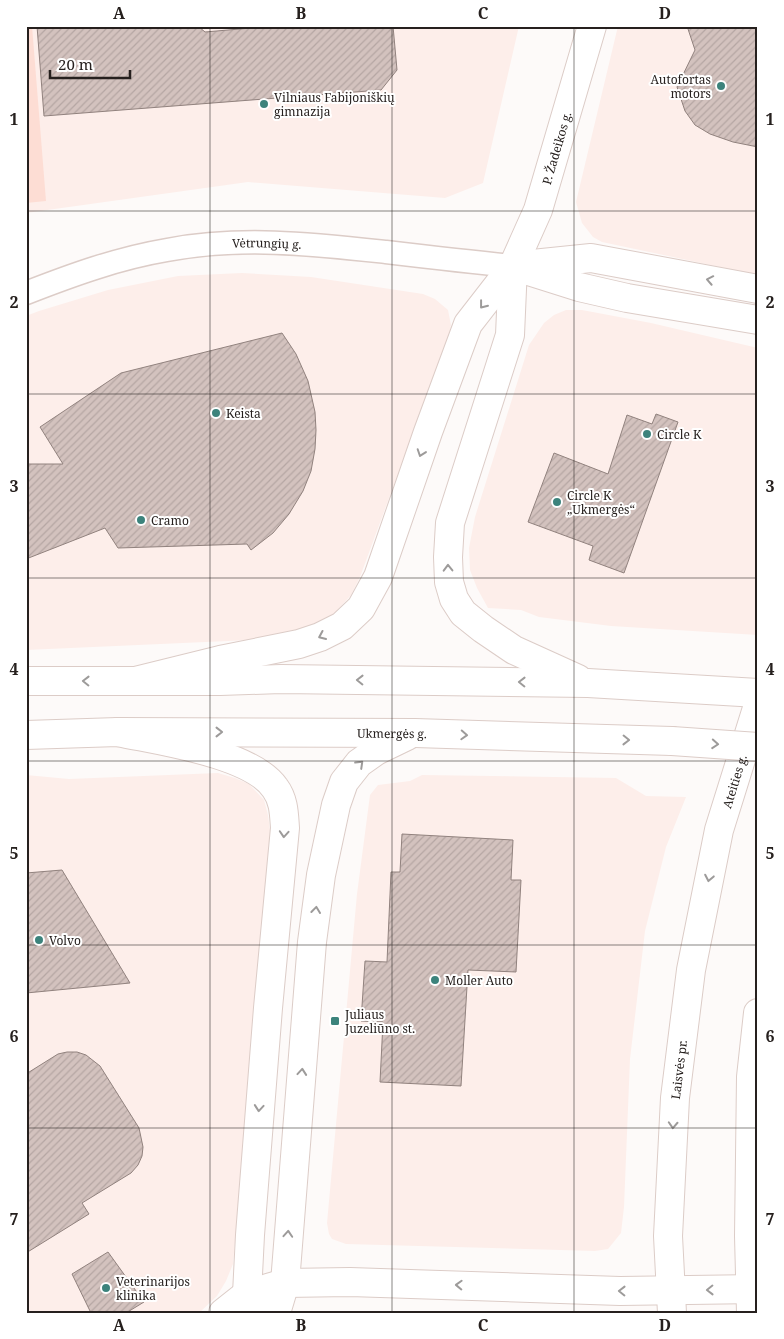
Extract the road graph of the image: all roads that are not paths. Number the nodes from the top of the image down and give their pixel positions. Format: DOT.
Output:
graph roads {
  1 [pos="592,26"];
  2 [pos="513,266"];
  3 [pos="758,289"];
  4 [pos="26,293"];
  5 [pos="758,320"];
  6 [pos="26,681"];
  7 [pos="135,681"];
  8 [pos="588,683"];
  9 [pos="758,693"];
  10 [pos="758,705"];
  11 [pos="118,732"];
  12 [pos="415,733"];
  13 [pos="26,735"];
  14 [pos="758,747"];
  15 [pos="719,830"];
  16 [pos="758,1012"];
  17 [pos="285,1283"];
  18 [pos="753,1297"];
  19 [pos="671,1302"];
  20 [pos="251,1304"];
  21 [pos="223,1313"];
  22 [pos="276,1313"];
  1 -- 2 [label="main road, P. Žadeikos g."];
  3 -- 2 [label="main road, one-way"];
  2 -- 4 [label="street, Vėtrungių g."];
  2 -- 5 [label="main road"];
  2 -- 7 [label="main road, one-way"];
  8 -- 2 [label="main road, one-way"];
  7 -- 6 [label="main road, one-way"];
  8 -- 7 [label="main road, one-way"];
  8 -- 9 [label="main road"];
  10 -- 15 [label="main road, Ateities g."];
  11 -- 12 [label="main road, Ukmergės g., one-way"];
  11 -- 13 [label="main road, Ukmergės g."];
  11 -- 20 [label="main road, one-way"];
  12 -- 14 [label="main road, Ukmergės g., one-way, bridge"];
  17 -- 12 [label="main road, one-way"];
  15 -- 19 [label="main road, Laisvės pr., one-way"];
  16 -- 18 [label="main road"];
  19 -- 17 [label="main road, one-way"];
  17 -- 20 [label="main road"];
  17 -- 22 [label="main road"];
  18 -- 19 [label="main road, one-way"];
  20 -- 21 [label="main road"];
}
